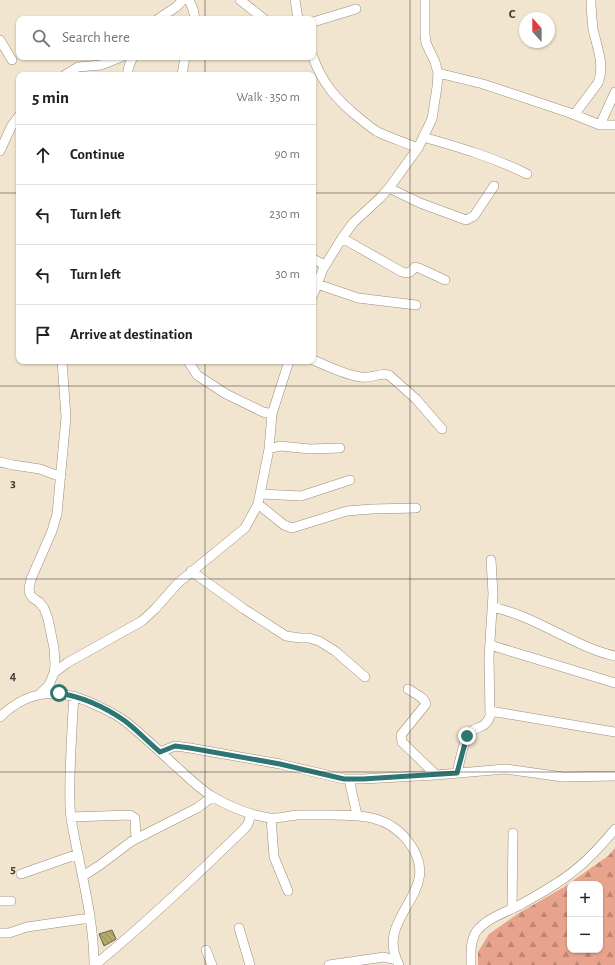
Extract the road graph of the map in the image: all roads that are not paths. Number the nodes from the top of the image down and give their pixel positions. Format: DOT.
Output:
graph roads {
  1 [pos="240,0"];
  2 [pos="295,0"];
  3 [pos="425,0"];
  4 [pos="590,0"];
  5 [pos="190,1"];
  6 [pos="356,9"];
  7 [pos="163,16"];
  8 [pos="194,16"];
  9 [pos="260,16"];
  10 [pos="298,16"];
  11 [pos="316,21"];
  12 [pos="0,40"];
  13 [pos="12,60"];
  14 [pos="114,60"];
  15 [pos="132,60"];
  16 [pos="184,60"];
  17 [pos="314,60"];
  18 [pos="70,72"];
  19 [pos="128,72"];
  20 [pos="182,72"];
  21 [pos="438,73"];
  22 [pos="615,92"];
  23 [pos="574,115"];
  24 [pos="16,120"];
  25 [pos="600,125"];
  26 [pos="615,125"];
  27 [pos="422,137"];
  28 [pos="418,148"];
  29 [pos="0,151"];
  30 [pos="526,174"];
  31 [pos="494,186"];
  32 [pos="389,188"];
  33 [pos="342,238"];
  34 [pos="316,261"];
  35 [pos="325,266"];
  36 [pos="445,280"];
  37 [pos="317,284"];
  38 [pos="416,305"];
  39 [pos="316,361"];
  40 [pos="62,364"];
  41 [pos="190,364"];
  42 [pos="287,364"];
  43 [pos="272,414"];
  44 [pos="442,429"];
  45 [pos="340,448"];
  46 [pos="269,449"];
  47 [pos="0,462"];
  48 [pos="61,477"];
  49 [pos="350,480"];
  50 [pos="261,494"];
  51 [pos="258,504"];
  52 [pos="416,508"];
  53 [pos="491,560"];
  54 [pos="191,571"];
  55 [pos="492,607"];
  56 [pos="490,645"];
  57 [pos="615,656"];
  58 [pos="54,673"];
  59 [pos="365,677"];
  60 [pos="615,683"];
  61 [pos="408,689"];
  62 [pos="40,694"];
  63 [pos="74,696"];
  64 [pos="490,711"];
  65 [pos="0,717"];
  66 [pos="615,732"];
  67 [pos="160,752"];
  68 [pos="457,773"];
  69 [pos="436,775"];
  70 [pos="615,776"];
  71 [pos="349,779"];
  72 [pos="212,797"];
  73 [pos="251,814"];
  74 [pos="357,815"];
  75 [pos="71,817"];
  76 [pos="271,818"];
  77 [pos="615,829"];
  78 [pos="512,833"];
  79 [pos="136,839"];
  80 [pos="78,854"];
  81 [pos="21,874"];
  82 [pos="82,876"];
  83 [pos="288,891"];
  84 [pos="12,901"];
  85 [pos="0,902"];
  86 [pos="512,909"];
  87 [pos="90,918"];
  88 [pos="239,928"];
  89 [pos="0,933"];
  90 [pos="206,950"];
  91 [pos="397,962"];
  92 [pos="94,965"];
  93 [pos="212,965"];
  94 [pos="250,965"];
  95 [pos="329,965"];
  96 [pos="471,965"];
  1 -- 9 [label="street"];
  2 -- 10 [label="street"];
  3 -- 21 [label="street"];
  4 -- 23 [label="street"];
  5 -- 7 [label="street"];
  5 -- 8 [label="street"];
  6 -- 11 [label="street"];
  12 -- 13 [label="street"];
  14 -- 18 [label="street"];
  15 -- 19 [label="street"];
  16 -- 20 [label="street"];
  17 -- 28 [label="street"];
  21 -- 23 [label="street"];
  21 -- 27 [label="street"];
  22 -- 25 [label="street"];
  23 -- 25 [label="street"];
  24 -- 29 [label="street"];
  25 -- 26 [label="street"];
  27 -- 28 [label="street"];
  27 -- 30 [label="street"];
  28 -- 32 [label="street"];
  31 -- 32 [label="street"];
  32 -- 33 [label="street"];
  33 -- 35 [label="street"];
  33 -- 36 [label="street"];
  34 -- 35 [label="street"];
  35 -- 37 [label="street"];
  37 -- 38 [label="street"];
  39 -- 44 [label="street"];
  40 -- 48 [label="street"];
  41 -- 43 [label="street"];
  42 -- 43 [label="street"];
  43 -- 46 [label="street"];
  45 -- 46 [label="street"];
  46 -- 50 [label="street"];
  47 -- 48 [label="street"];
  48 -- 58 [label="street"];
  49 -- 50 [label="street"];
  50 -- 51 [label="street"];
  51 -- 52 [label="street"];
  51 -- 54 [label="street"];
  53 -- 55 [label="street"];
  54 -- 58 [label="street"];
  54 -- 59 [label="street"];
  55 -- 56 [label="street"];
  55 -- 57 [label="street"];
  56 -- 60 [label="street"];
  56 -- 64 [label="street"];
  58 -- 62 [label="street"];
  61 -- 69 [label="street"];
  62 -- 63 [label="street"];
  62 -- 65 [label="street"];
  63 -- 67 [label="street"];
  63 -- 75 [label="street"];
  64 -- 66 [label="street"];
  64 -- 68 [label="street"];
  67 -- 71 [label="street"];
  67 -- 72 [label="street"];
  68 -- 69 [label="street"];
  68 -- 70 [label="street"];
  69 -- 71 [label="street"];
  71 -- 74 [label="street"];
  72 -- 73 [label="street"];
  72 -- 79 [label="street"];
  73 -- 76 [label="street"];
  73 -- 92 [label="street"];
  74 -- 76 [label="street"];
  74 -- 91 [label="street"];
  75 -- 79 [label="street"];
  75 -- 80 [label="street"];
  76 -- 83 [label="street"];
  77 -- 86 [label="street"];
  78 -- 86 [label="street"];
  79 -- 82 [label="street"];
  80 -- 81 [label="street"];
  80 -- 82 [label="street"];
  82 -- 87 [label="street"];
  84 -- 85 [label="street"];
  86 -- 96 [label="street"];
  87 -- 89 [label="street"];
  87 -- 92 [label="street"];
  88 -- 94 [label="street"];
  90 -- 93 [label="street"];
  91 -- 95 [label="street"];
}
